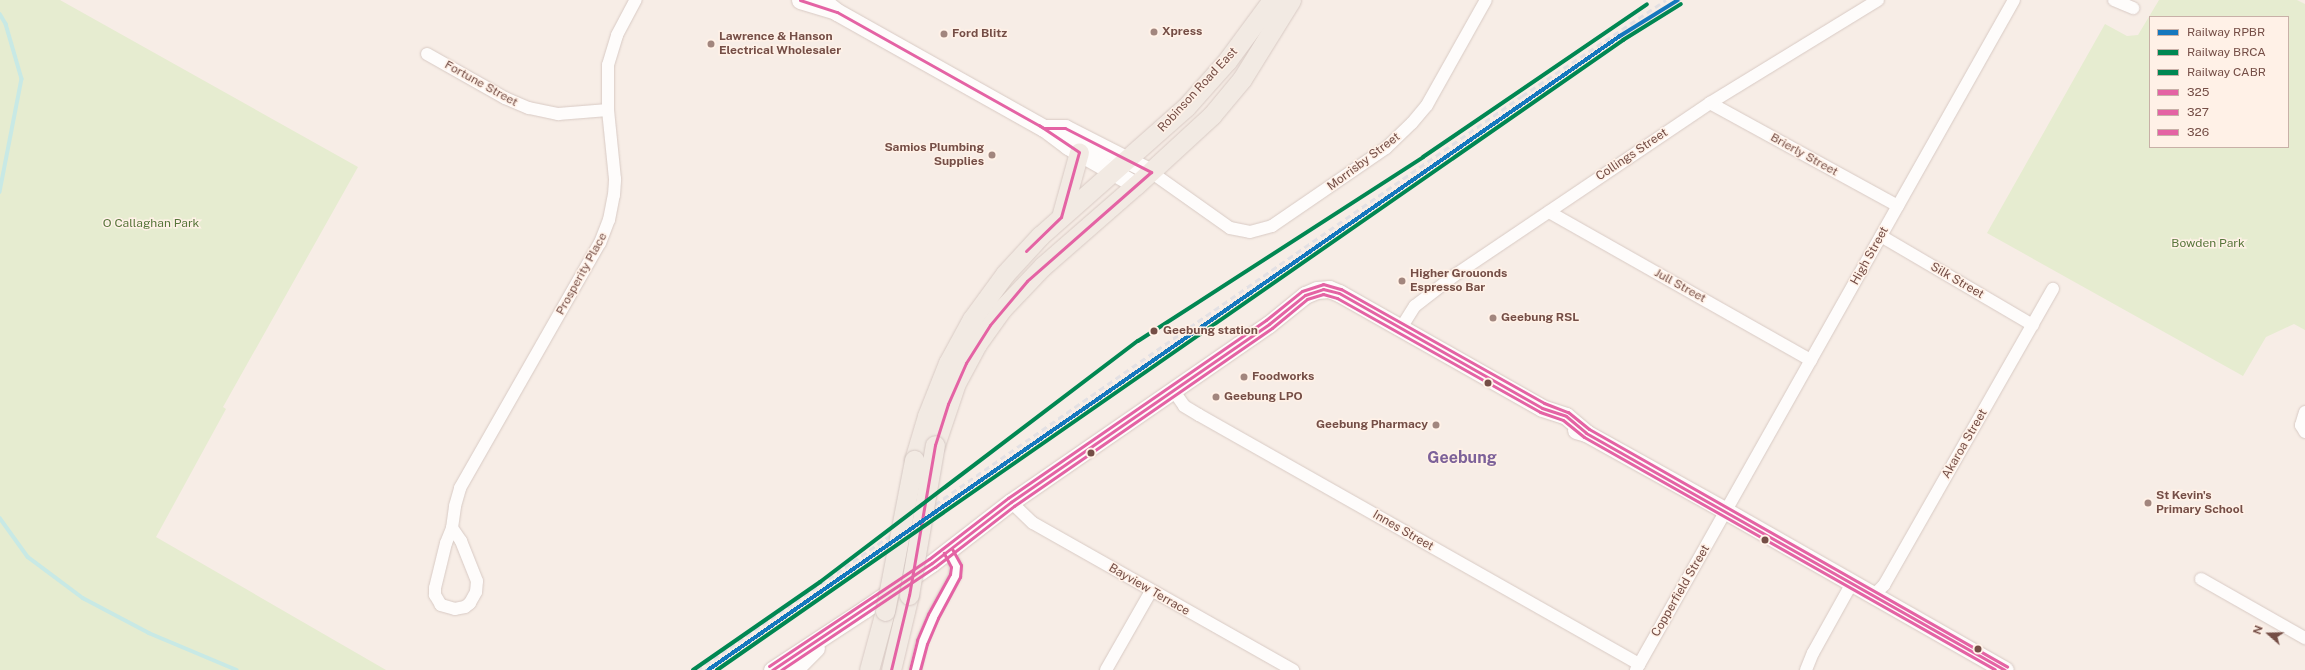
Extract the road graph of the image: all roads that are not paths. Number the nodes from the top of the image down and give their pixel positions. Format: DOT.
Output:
graph roads {
  1 [pos="636,0"];
  2 [pos="800,0"];
  3 [pos="822,0"];
  4 [pos="1272,0"];
  5 [pos="1291,0"];
  6 [pos="1486,0"];
  7 [pos="1878,0"];
  8 [pos="2014,0"];
  9 [pos="2114,0"];
  10 [pos="2133,8"];
  11 [pos="837,12"];
  12 [pos="427,54"];
  13 [pos="1710,103"];
  14 [pos="608,110"];
  15 [pos="1044,128"];
  16 [pos="1079,152"];
  17 [pos="1128,159"];
  18 [pos="1113,172"];
  19 [pos="1151,172"];
  20 [pos="1136,185"];
  21 [pos="1898,206"];
  22 [pos="1549,212"];
  23 [pos="1061,217"];
  24 [pos="1881,236"];
  25 [pos="2053,289"];
  26 [pos="2033,325"];
  27 [pos="1401,328"];
  28 [pos="1811,360"];
  29 [pos="1173,390"];
  30 [pos="2305,412"];
  31 [pos="2303,429"];
  32 [pos="1011,502"];
  33 [pos="1726,511"];
  34 [pos="452,528"];
  35 [pos="948,551"];
  36 [pos="2201,579"];
  37 [pos="1852,583"];
  38 [pos="1151,591"];
  39 [pos="1873,596"];
  40 [pos="833,631"];
  41 [pos="2305,638"];
  42 [pos="1637,667"];
  43 [pos="772,670"];
  44 [pos="794,670"];
  45 [pos="869,670"];
  46 [pos="891,670"];
  47 [pos="915,670"];
  48 [pos="1106,670"];
  49 [pos="1293,670"];
  50 [pos="1806,670"];
  51 [pos="2005,670"];
  1 -- 14 [label="street, Prosperity Place"];
  2 -- 11 [label="main road"];
  3 -- 11 [label="main road"];
  4 -- 17 [label="main road, Robinson Road East"];
  5 -- 19 [label="main road, Robinson Road East"];
  6 -- 19 [label="street, Morrisby Street"];
  7 -- 13 [label="street, Collings Street"];
  8 -- 21 [label="street, High Street"];
  9 -- 10 [label="street"];
  11 -- 15 [label="main road"];
  12 -- 14 [label="street, Fortune Street"];
  13 -- 21 [label="street, Brierly Street"];
  13 -- 22 [label="street, Collings Street"];
  14 -- 34 [label="street, Prosperity Place"];
  15 -- 16 [label="main road"];
  15 -- 17 [label="main road"];
  16 -- 18 [label="main road"];
  16 -- 23 [label="main road"];
  17 -- 18 [label="main road, Robinson Road East"];
  17 -- 19 [label="main road"];
  18 -- 20 [label="main road"];
  18 -- 23 [label="main road, Robinson Road East"];
  19 -- 20 [label="main road, Robinson Road East"];
  20 -- 46 [label="main road, Robinson Road East, bridge"];
  21 -- 24 [label="street, High Street"];
  22 -- 27 [label="street, Collings Street"];
  22 -- 28 [label="street, Jull Street"];
  23 -- 45 [label="main road, Robinson Road East, bridge"];
  24 -- 26 [label="street, Silk Street"];
  24 -- 28 [label="street, High Street"];
  25 -- 26 [label="street, Akaroa Street"];
  26 -- 39 [label="street, Akaroa Street"];
  27 -- 29 [label="main road"];
  27 -- 33 [label="main road"];
  28 -- 33 [label="street, High Street"];
  29 -- 32 [label="main road"];
  29 -- 42 [label="street, Innes Street"];
  30 -- 31 [label="street"];
  32 -- 35 [label="main road"];
  32 -- 38 [label="street, Bayview Terrace"];
  33 -- 37 [label="main road"];
  33 -- 42 [label="street, Copperfield Street"];
  34 -- 34 [label="street, Prosperity Place"];
  35 -- 40 [label="main road"];
  35 -- 47 [label="street"];
  36 -- 41 [label="street"];
  37 -- 39 [label="main road"];
  37 -- 50 [label="street"];
  38 -- 48 [label="street"];
  38 -- 49 [label="street, Bayview Terrace"];
  39 -- 51 [label="main road"];
  40 -- 43 [label="main road"];
  40 -- 44 [label="main road"];
}
